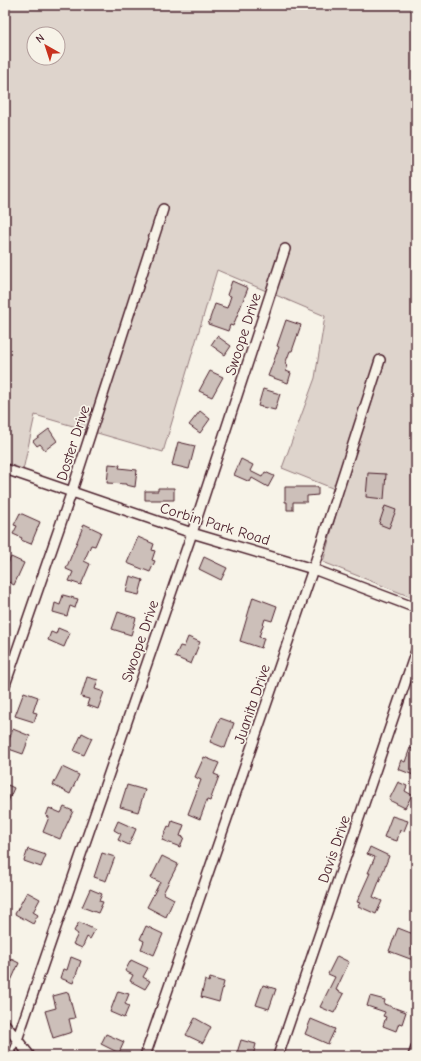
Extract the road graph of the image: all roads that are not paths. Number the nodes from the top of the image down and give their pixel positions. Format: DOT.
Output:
graph roads {
  1 [pos="163,210"];
  2 [pos="285,249"];
  3 [pos="380,360"];
  4 [pos="5,469"];
  5 [pos="72,492"];
  6 [pos="192,534"];
  7 [pos="313,569"];
  8 [pos="416,608"];
  9 [pos="416,651"];
  10 [pos="5,685"];
  11 [pos="5,1024"];
  12 [pos="17,1040"];
  13 [pos="416,1048"];
  14 [pos="10,1056"];
  15 [pos="30,1056"];
  16 [pos="145,1056"];
  17 [pos="278,1056"];
  18 [pos="413,1056"];
  1 -- 5 [label="street, Doster Drive"];
  2 -- 6 [label="street, Swoope Drive"];
  3 -- 7 [label="street, Juanita Drive"];
  4 -- 5 [label="street, Corbin Park Road"];
  5 -- 6 [label="street, Corbin Park Road"];
  5 -- 10 [label="street, Doster Drive"];
  6 -- 7 [label="street, Corbin Park Road"];
  6 -- 12 [label="street, Swoope Drive"];
  7 -- 8 [label="street, Corbin Park Road"];
  7 -- 16 [label="street, Juanita Drive"];
  9 -- 17 [label="street, Davis Drive"];
  11 -- 12 [label="street"];
  12 -- 14 [label="lane"];
  12 -- 15 [label="street"];
  13 -- 18 [label="street"];
}
